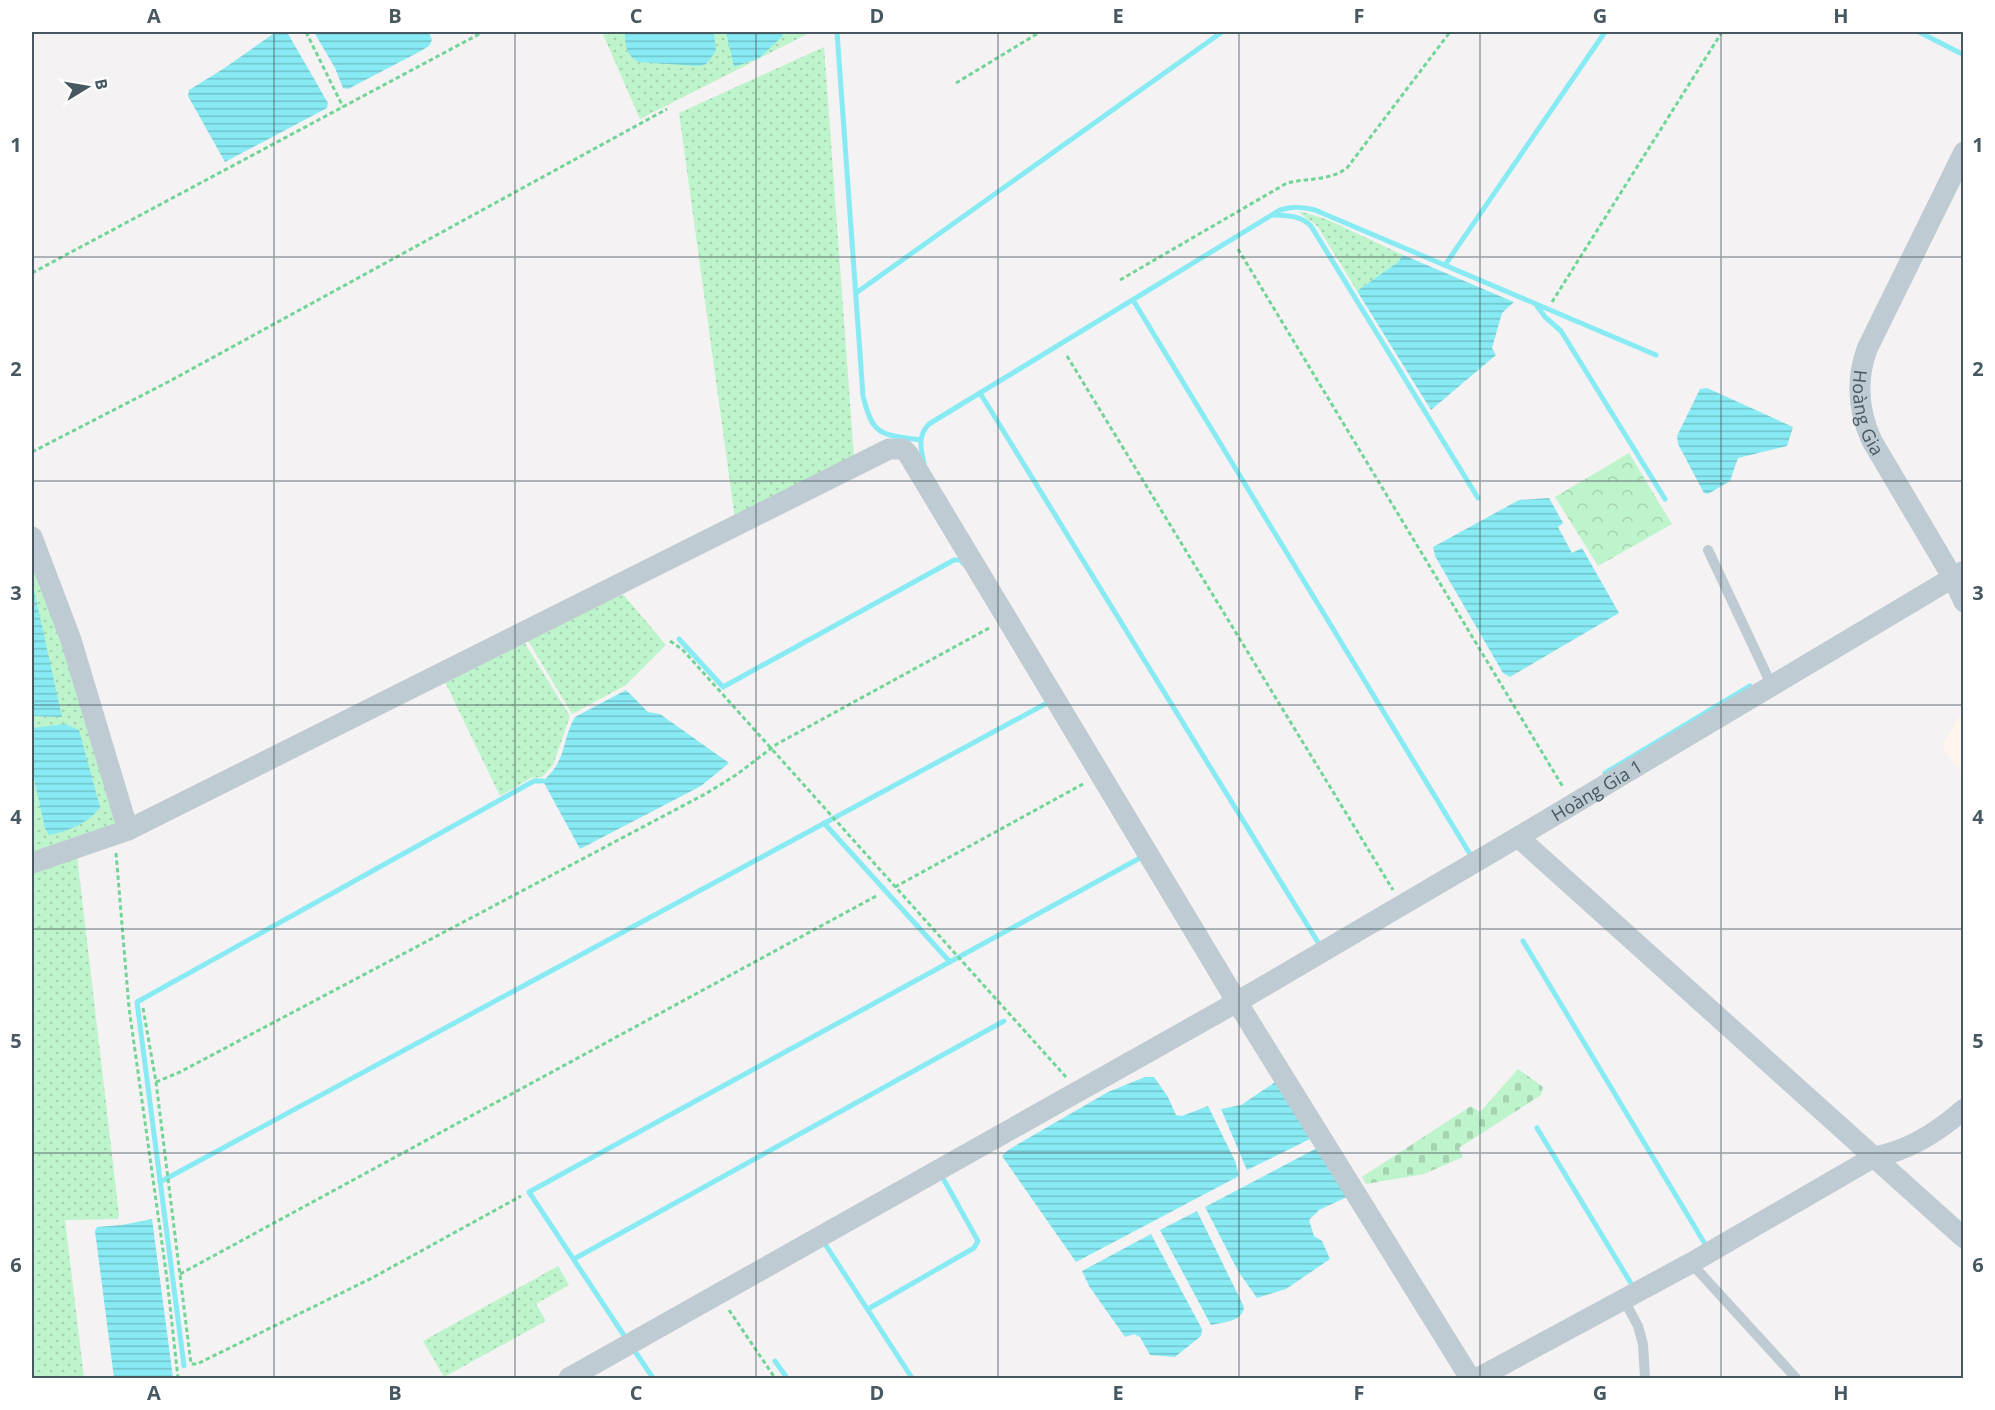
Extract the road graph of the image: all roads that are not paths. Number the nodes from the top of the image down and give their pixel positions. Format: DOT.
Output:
graph roads {
  1 [pos="1964,152"];
  2 [pos="32,537"];
  3 [pos="1708,550"];
  4 [pos="1958,574"];
  5 [pos="1964,602"];
  6 [pos="1772,686"];
  7 [pos="121,833"];
  8 [pos="1518,837"];
  9 [pos="32,863"];
  10 [pos="1237,1002"];
  11 [pos="1964,1109"];
  12 [pos="1874,1157"];
  13 [pos="1964,1238"];
  14 [pos="1691,1263"];
  15 [pos="1624,1300"];
  16 [pos="569,1378"];
  17 [pos="1470,1378"];
  18 [pos="1478,1378"];
  19 [pos="1645,1378"];
  20 [pos="1796,1378"];
  1 -- 4 [label="street, Hoàng Gia"];
  2 -- 7 [label="street"];
  3 -- 6 [label="lane"];
  4 -- 5 [label="street, Hoàng Gia"];
  4 -- 6 [label="street, Hoàng Gia 1"];
  6 -- 8 [label="street, Hoàng Gia 1"];
  7 -- 9 [label="street"];
  7 -- 10 [label="street"];
  8 -- 10 [label="street, Hoàng Gia 1"];
  8 -- 12 [label="street"];
  10 -- 16 [label="street, Hoàng Gia 1"];
  10 -- 17 [label="street"];
  11 -- 12 [label="street"];
  12 -- 13 [label="street"];
  12 -- 14 [label="street"];
  14 -- 15 [label="street"];
  14 -- 20 [label="lane"];
  15 -- 18 [label="street"];
  15 -- 19 [label="lane"];
}
